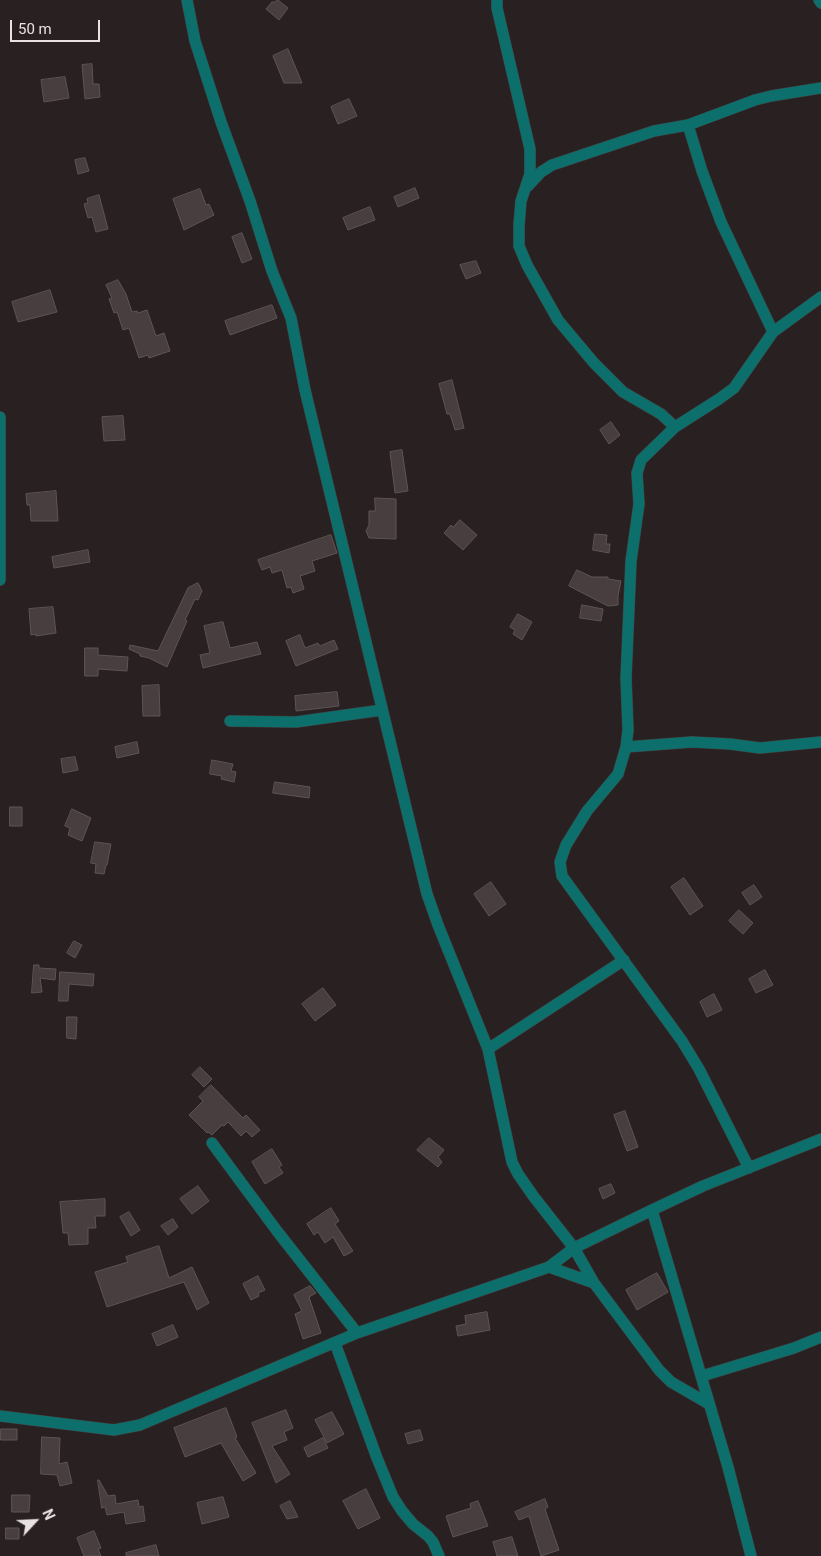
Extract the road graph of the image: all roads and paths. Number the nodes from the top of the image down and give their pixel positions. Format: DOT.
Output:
graph roads {
  1 [pos="187,0"];
  2 [pos="497,0"];
  3 [pos="821,88"];
  4 [pos="688,125"];
  5 [pos="525,190"];
  6 [pos="821,297"];
  7 [pos="773,332"];
  8 [pos="0,417"];
  9 [pos="675,427"];
  10 [pos="1,466"];
  11 [pos="0,580"];
  12 [pos="382,710"];
  13 [pos="230,721"];
  14 [pos="821,742"];
  15 [pos="626,747"];
  16 [pos="624,960"];
  17 [pos="488,1049"];
  18 [pos="821,1139"];
  19 [pos="212,1143"];
  20 [pos="749,1168"];
  21 [pos="652,1210"];
  22 [pos="574,1248"];
  23 [pos="549,1267"];
  24 [pos="594,1284"];
  25 [pos="357,1333"];
  26 [pos="821,1337"];
  27 [pos="335,1343"];
  28 [pos="702,1376"];
  29 [pos="708,1404"];
  30 [pos="0,1416"];
  31 [pos="439,1556"];
  32 [pos="751,1556"];
  1 -- 12 [label="street"];
  2 -- 5 [label="street"];
  3 -- 4 [label="street"];
  4 -- 5 [label="street"];
  4 -- 7 [label="street"];
  5 -- 9 [label="street"];
  6 -- 7 [label="street"];
  7 -- 9 [label="street"];
  8 -- 10 [label="street"];
  9 -- 15 [label="street"];
  10 -- 11 [label="street"];
  12 -- 13 [label="street"];
  12 -- 17 [label="street"];
  14 -- 15 [label="street"];
  15 -- 16 [label="street"];
  16 -- 17 [label="street"];
  16 -- 20 [label="street"];
  17 -- 22 [label="street"];
  18 -- 20 [label="street"];
  19 -- 25 [label="street"];
  20 -- 21 [label="street"];
  21 -- 22 [label="street"];
  21 -- 28 [label="street"];
  22 -- 23 [label="street"];
  22 -- 24 [label="street"];
  23 -- 24 [label="street"];
  23 -- 25 [label="street"];
  24 -- 29 [label="street"];
  25 -- 27 [label="street"];
  26 -- 28 [label="street"];
  27 -- 30 [label="street"];
  27 -- 31 [label="street"];
  28 -- 29 [label="street"];
  29 -- 32 [label="street"];
}
